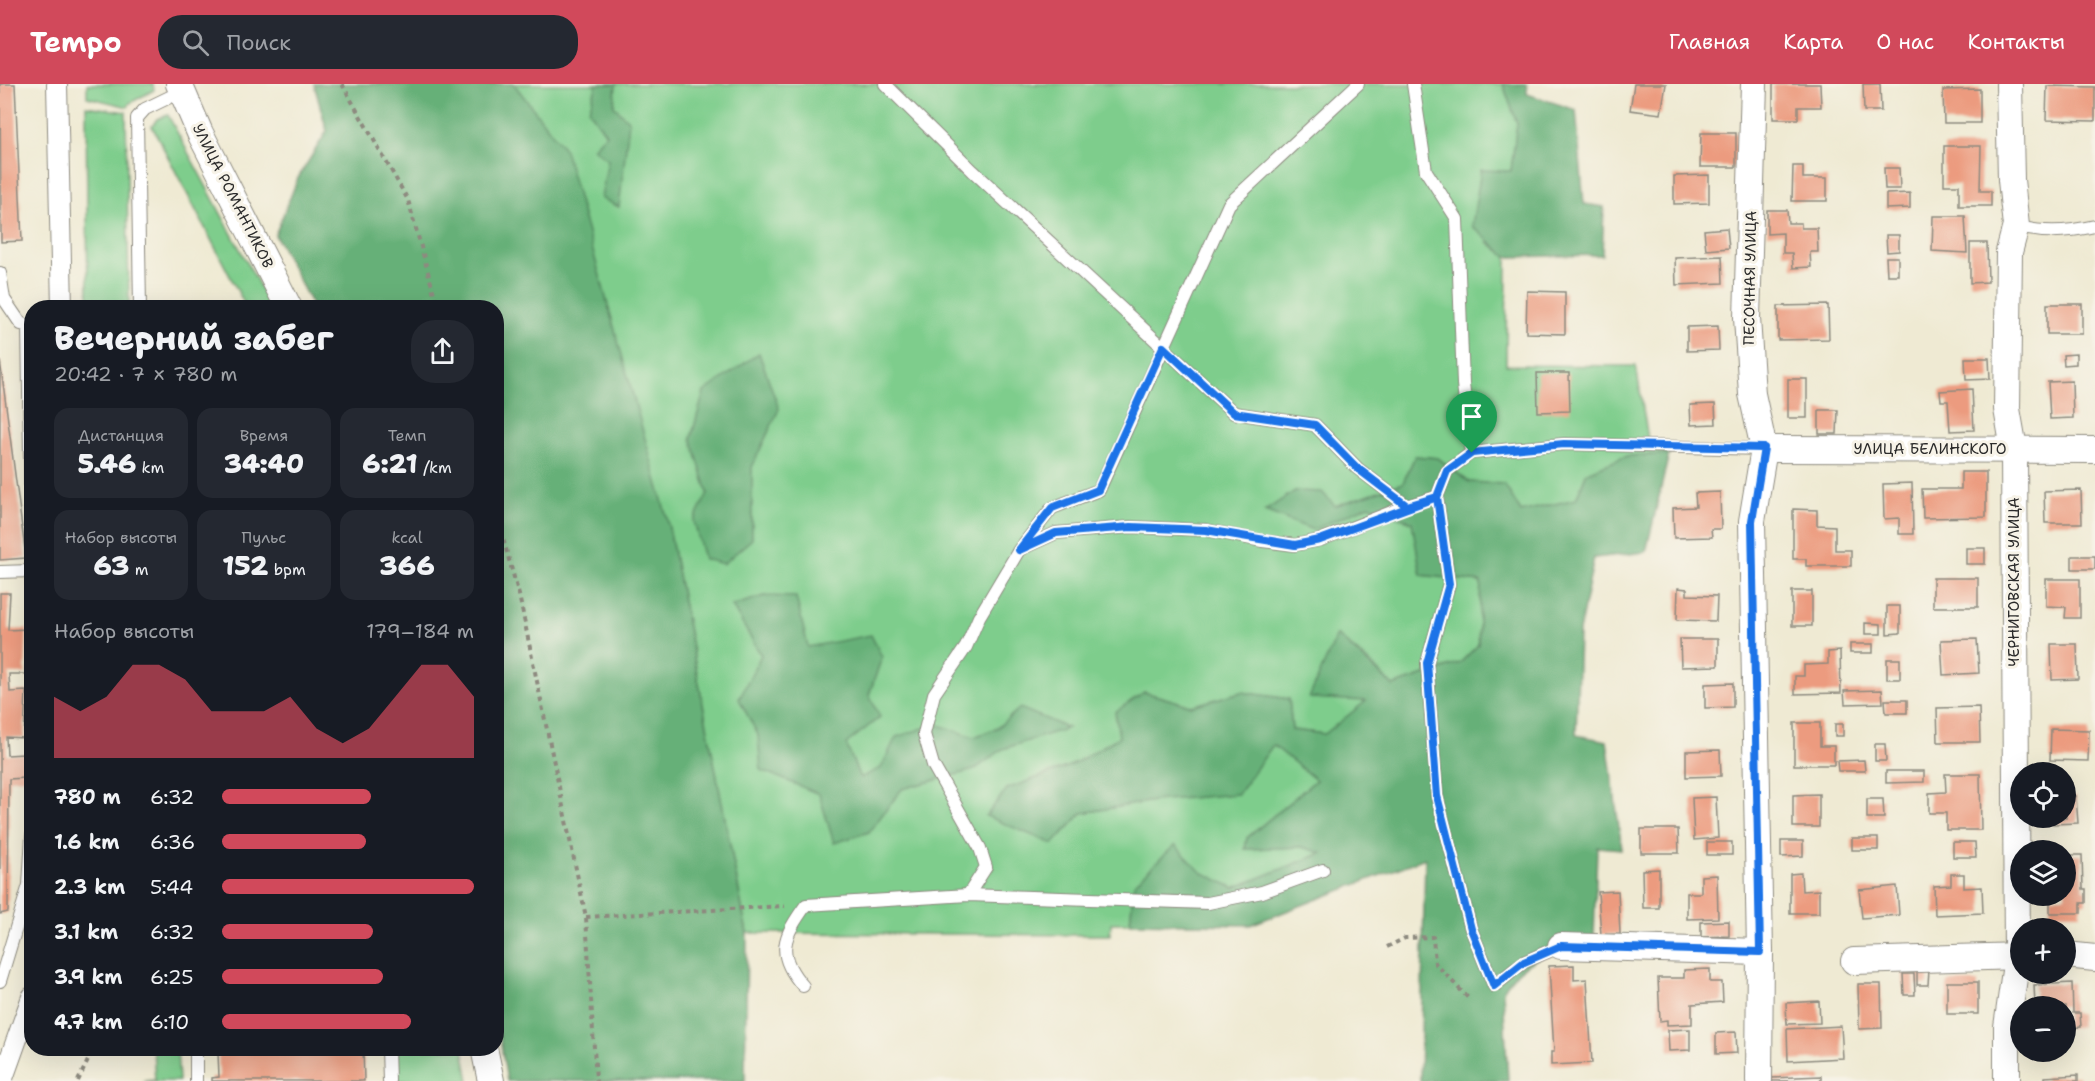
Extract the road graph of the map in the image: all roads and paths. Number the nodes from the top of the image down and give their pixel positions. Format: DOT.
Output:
graph roads {
  1 [pos="57,84"];
  2 [pos="342,84"];
  3 [pos="885,84"];
  4 [pos="1358,84"];
  5 [pos="1413,84"];
  6 [pos="1755,84"];
  7 [pos="2009,84"];
  8 [pos="181,87"];
  9 [pos="2016,226"];
  10 [pos="2095,226"];
  11 [pos="0,273"];
  12 [pos="62,300"];
  13 [pos="140,300"];
  14 [pos="285,300"];
  15 [pos="436,300"];
  16 [pos="24,324"];
  17 [pos="1163,347"];
  18 [pos="1764,448"];
  19 [pos="2014,449"];
  20 [pos="2095,450"];
  21 [pos="1472,453"];
  22 [pos="1437,497"];
  23 [pos="1407,506"];
  24 [pos="504,542"];
  25 [pos="1019,550"];
  26 [pos="0,572"];
  27 [pos="24,572"];
  28 [pos="1323,870"];
  29 [pos="968,895"];
  30 [pos="24,902"];
  31 [pos="806,905"];
  32 [pos="586,917"];
  33 [pos="2019,918"];
  34 [pos="1561,946"];
  35 [pos="1387,947"];
  36 [pos="1760,952"];
  37 [pos="2010,956"];
  38 [pos="2076,957"];
  39 [pos="2095,958"];
  40 [pos="1854,961"];
  41 [pos="0,981"];
  42 [pos="2014,984"];
  43 [pos="803,986"];
  44 [pos="1470,1000"];
  45 [pos="24,1019"];
  46 [pos="89,1056"];
  47 [pos="196,1056"];
  48 [pos="387,1056"];
  49 [pos="486,1056"];
  50 [pos="2,1081"];
  51 [pos="78,1081"];
  52 [pos="196,1081"];
  53 [pos="389,1081"];
  54 [pos="491,1081"];
  55 [pos="596,1081"];
  56 [pos="1759,1081"];
  57 [pos="2007,1081"];
  1 -- 12 [label="street"];
  2 -- 15 [label="path"];
  3 -- 17 [label="lane"];
  4 -- 17 [label="lane"];
  5 -- 21 [label="lane"];
  6 -- 18 [label="street, ПЕСОЧНАЯ УЛИЦА"];
  7 -- 9 [label="street, ЧЕРНИГОВСКАЯ УЛИЦА"];
  8 -- 13 [label="lane"];
  8 -- 14 [label="street, УЛИЦА РОМАНТИКОВ"];
  9 -- 10 [label="lane"];
  9 -- 19 [label="street, ЧЕРНИГОВСКАЯ УЛИЦА"];
  11 -- 16 [label="lane"];
  17 -- 23 [label="lane"];
  17 -- 25 [label="lane"];
  18 -- 19 [label="street, УЛИЦА БЕЛИНСКОГО"];
  18 -- 21 [label="lane"];
  18 -- 36 [label="street, ПЕСОЧНАЯ УЛИЦА"];
  19 -- 20 [label="street, УЛИЦА БЕЛИНСКОГО"];
  19 -- 33 [label="street, ЧЕРНИГОВСКАЯ УЛИЦА"];
  21 -- 22 [label="lane"];
  22 -- 23 [label="lane"];
  22 -- 34 [label="lane"];
  23 -- 25 [label="lane"];
  24 -- 32 [label="path"];
  25 -- 29 [label="lane"];
  26 -- 27 [label="lane"];
  28 -- 29 [label="lane"];
  29 -- 31 [label="lane"];
  30 -- 41 [label="lane"];
  31 -- 32 [label="path"];
  31 -- 43 [label="lane"];
  32 -- 55 [label="path"];
  34 -- 36 [label="street"];
  35 -- 44 [label="path"];
  36 -- 56 [label="street, ПЕСОЧНАЯ УЛИЦА"];
  37 -- 40 [label="street"];
  38 -- 39 [label="street"];
  42 -- 57 [label="street, ЧЕРНИГОВСКАЯ УЛИЦА"];
  45 -- 50 [label="street"];
  46 -- 51 [label="path"];
  47 -- 52 [label="lane"];
  48 -- 53 [label="lane"];
  49 -- 54 [label="street"];
}
